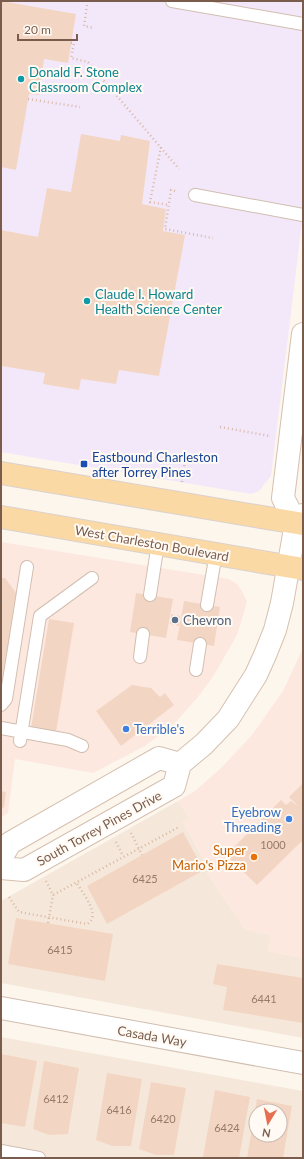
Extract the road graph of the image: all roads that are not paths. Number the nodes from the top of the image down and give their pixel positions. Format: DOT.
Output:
graph roads {
  1 [pos="172,1"];
  2 [pos="303,24"];
  3 [pos="195,195"];
  4 [pos="303,215"];
  5 [pos="303,334"];
  6 [pos="1,473"];
  7 [pos="1,517"];
  8 [pos="301,521"];
  9 [pos="158,543"];
  10 [pos="216,553"];
  11 [pos="27,567"];
  12 [pos="296,568"];
  13 [pos="92,578"];
  14 [pos="150,595"];
  15 [pos="207,605"];
  16 [pos="143,634"];
  17 [pos="200,644"];
  18 [pos="140,657"];
  19 [pos="196,670"];
  20 [pos="4,689"];
  21 [pos="1,705"];
  22 [pos="1,728"];
  23 [pos="20,736"];
  24 [pos="82,746"];
  25 [pos="180,764"];
  26 [pos="122,779"];
  27 [pos="1,858"];
  28 [pos="46,867"];
  29 [pos="1,868"];
  30 [pos="1,1008"];
  31 [pos="303,1063"];
  32 [pos="1,1151"];
  33 [pos="39,1158"];
  1 -- 2 [label="lane"];
  3 -- 4 [label="lane"];
  5 -- 8 [label="main road"];
  6 -- 8 [label="main road"];
  7 -- 9 [label="main road, West Charleston Boulevard"];
  8 -- 12 [label="main road"];
  9 -- 10 [label="main road, West Charleston Boulevard"];
  9 -- 14 [label="lane"];
  10 -- 12 [label="main road, West Charleston Boulevard"];
  10 -- 15 [label="lane"];
  11 -- 20 [label="lane"];
  12 -- 25 [label="main road"];
  13 -- 23 [label="lane"];
  16 -- 18 [label="lane"];
  17 -- 19 [label="lane"];
  20 -- 21 [label="lane"];
  22 -- 23 [label="lane"];
  23 -- 24 [label="lane"];
  25 -- 26 [label="main road"];
  25 -- 28 [label="main road, South Torrey Pines Drive"];
  26 -- 27 [label="main road"];
  26 -- 28 [label="main road"];
  28 -- 29 [label="main road, South Torrey Pines Drive"];
  30 -- 31 [label="main road, Casada Way"];
  32 -- 33 [label="lane"];
}
